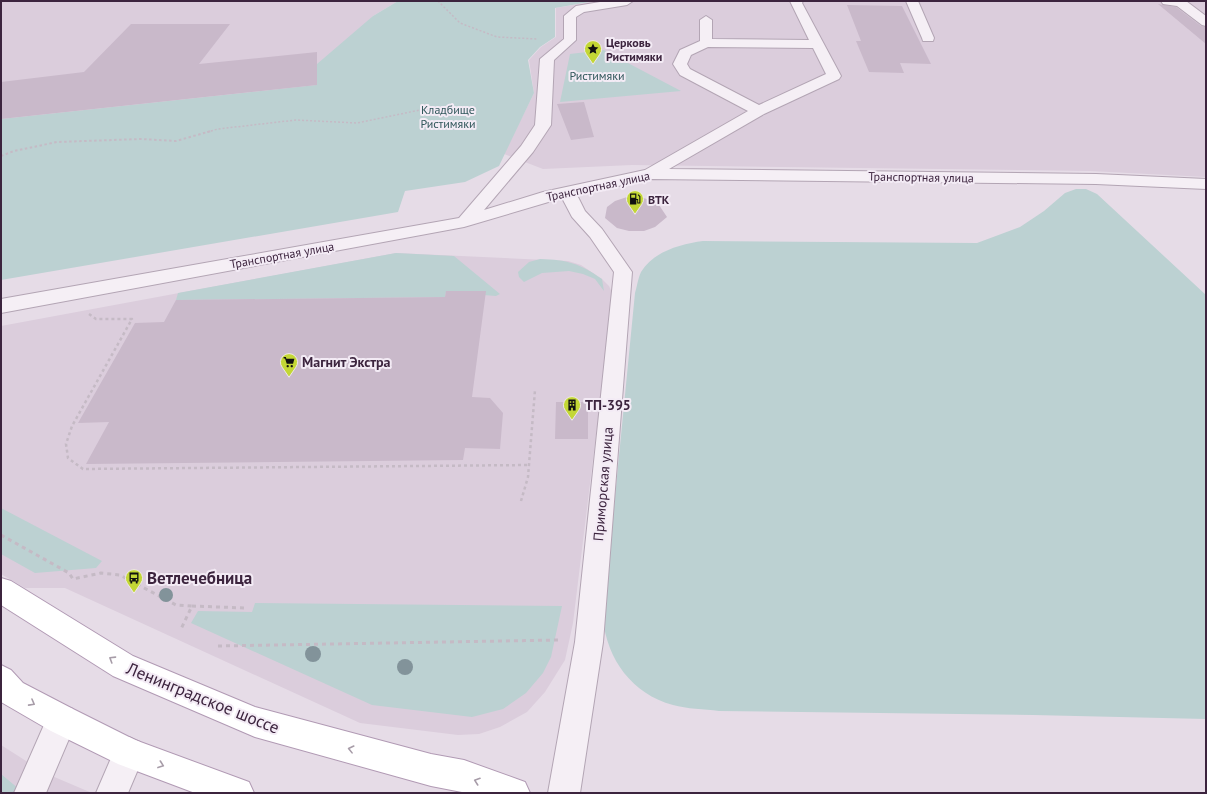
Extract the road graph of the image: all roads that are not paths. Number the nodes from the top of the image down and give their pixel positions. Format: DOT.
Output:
graph roads {
  1 [pos="627,1"];
  2 [pos="797,1"];
  3 [pos="912,1"];
  4 [pos="1167,1"];
  5 [pos="706,20"];
  6 [pos="1206,22"];
  7 [pos="928,38"];
  8 [pos="706,43"];
  9 [pos="817,44"];
  10 [pos="758,111"];
  11 [pos="650,174"];
  12 [pos="1206,184"];
  13 [pos="567,192"];
  14 [pos="464,222"];
  15 [pos="1,306"];
  16 [pos="1,590"];
  17 [pos="1,680"];
  18 [pos="62,720"];
  19 [pos="129,753"];
  20 [pos="30,793"];
  21 [pos="112,793"];
  22 [pos="238,793"];
  23 [pos="514,793"];
  24 [pos="564,793"];
  1 -- 14 [label="street"];
  2 -- 9 [label="street"];
  3 -- 7 [label="street"];
  4 -- 6 [label="street"];
  5 -- 8 [label="street"];
  8 -- 9 [label="street"];
  8 -- 10 [label="street"];
  9 -- 10 [label="street"];
  10 -- 11 [label="street"];
  11 -- 12 [label="street, Транспортная улица"];
  11 -- 13 [label="street, Транспортная улица"];
  13 -- 14 [label="street, Транспортная улица"];
  13 -- 24 [label="street, Приморская улица"];
  14 -- 15 [label="street, Транспортная улица"];
  23 -- 16 [label="main road, Ленинградское шоссе, one-way"];
  17 -- 18 [label="main road, one-way"];
  18 -- 19 [label="main road"];
  18 -- 20 [label="street"];
  19 -- 21 [label="street"];
  19 -- 22 [label="main road, one-way"];
}
